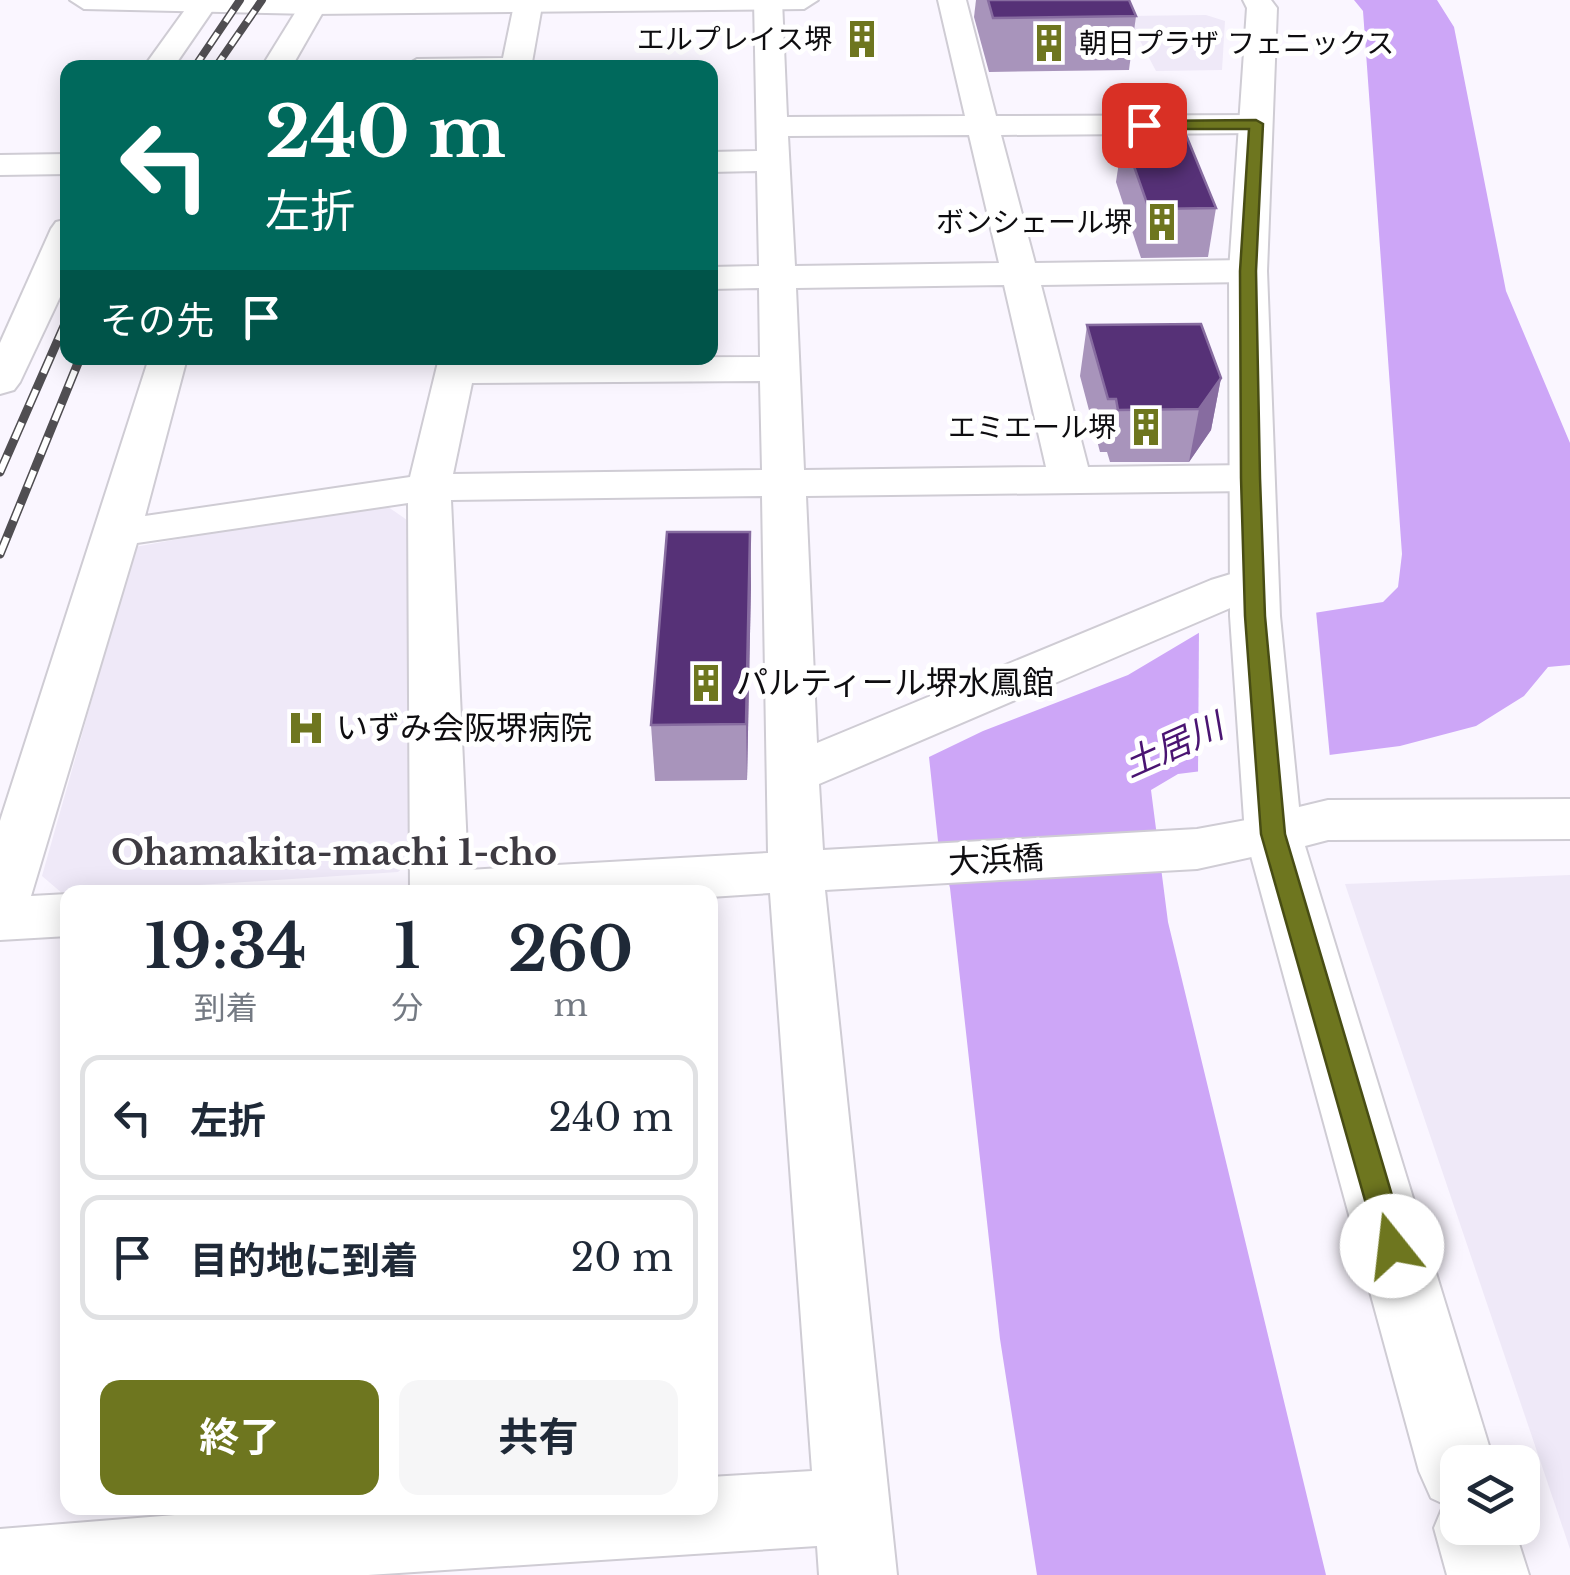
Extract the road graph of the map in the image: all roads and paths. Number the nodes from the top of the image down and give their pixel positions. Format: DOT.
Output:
graph roads {
  1 [pos="84,0"];
  2 [pos="768,0"];
  3 [pos="804,0"];
  4 [pos="952,0"];
  5 [pos="1257,0"];
  6 [pos="529,1"];
  7 [pos="203,4"];
  8 [pos="313,4"];
  9 [pos="164,60"];
  10 [pos="281,60"];
  11 [pos="517,60"];
  12 [pos="1256,124"];
  13 [pos="984,126"];
  14 [pos="772,144"];
  15 [pos="718,160"];
  16 [pos="60,164"];
  17 [pos="0,165"];
  18 [pos="60,251"];
  19 [pos="1248,271"];
  20 [pos="1021,275"];
  21 [pos="776,277"];
  22 [pos="718,278"];
  23 [pos="166,365"];
  24 [pos="456,365"];
  25 [pos="520,365"];
  26 [pos="778,369"];
  27 [pos="0,382"];
  28 [pos="1070,478"];
  29 [pos="1251,478"];
  30 [pos="783,481"];
  31 [pos="429,488"];
  32 [pos="118,532"];
  33 [pos="1254,598"];
  34 [pos="793,775"];
  35 [pos="1270,802"];
  36 [pos="1570,819"];
  37 [pos="796,872"];
  38 [pos="440,885"];
  39 [pos="565,885"];
  40 [pos="0,905"];
  41 [pos="60,915"];
  42 [pos="0,919"];
  43 [pos="1451,1445"];
  44 [pos="377,1539"];
  45 [pos="854,1541"];
  46 [pos="1479,1545"];
  47 [pos="0,1568"];
  48 [pos="1488,1575"];
  1 -- 7 [label="main road"];
  2 -- 3 [label="main road"];
  2 -- 6 [label="main road"];
  2 -- 14 [label="street"];
  4 -- 13 [label="street"];
  5 -- 12 [label="main road"];
  6 -- 8 [label="main road"];
  6 -- 11 [label="street"];
  7 -- 8 [label="main road"];
  7 -- 9 [label="street"];
  8 -- 10 [label="street"];
  12 -- 13 [label="street"];
  12 -- 19 [label="main road"];
  13 -- 14 [label="street"];
  13 -- 20 [label="street"];
  14 -- 15 [label="street"];
  14 -- 21 [label="street"];
  16 -- 17 [label="street"];
  18 -- 27 [label="street"];
  19 -- 20 [label="street"];
  19 -- 29 [label="main road"];
  20 -- 21 [label="street"];
  20 -- 28 [label="street"];
  21 -- 22 [label="street"];
  21 -- 26 [label="street"];
  23 -- 32 [label="street"];
  24 -- 31 [label="street"];
  25 -- 26 [label="street"];
  26 -- 30 [label="street"];
  28 -- 29 [label="street"];
  28 -- 30 [label="street"];
  29 -- 33 [label="main road"];
  30 -- 31 [label="street"];
  30 -- 34 [label="street"];
  31 -- 32 [label="street"];
  31 -- 38 [label="street"];
  32 -- 40 [label="street"];
  33 -- 34 [label="street"];
  33 -- 35 [label="main road"];
  34 -- 37 [label="street"];
  35 -- 36 [label="main road"];
  35 -- 37 [label="street, 大浜橋"];
  35 -- 43 [label="main road"];
  37 -- 39 [label="street, 大浜橋"];
  37 -- 45 [label="street"];
  41 -- 42 [label="street"];
  44 -- 45 [label="street"];
  44 -- 47 [label="street"];
  46 -- 48 [label="main road"];
}
